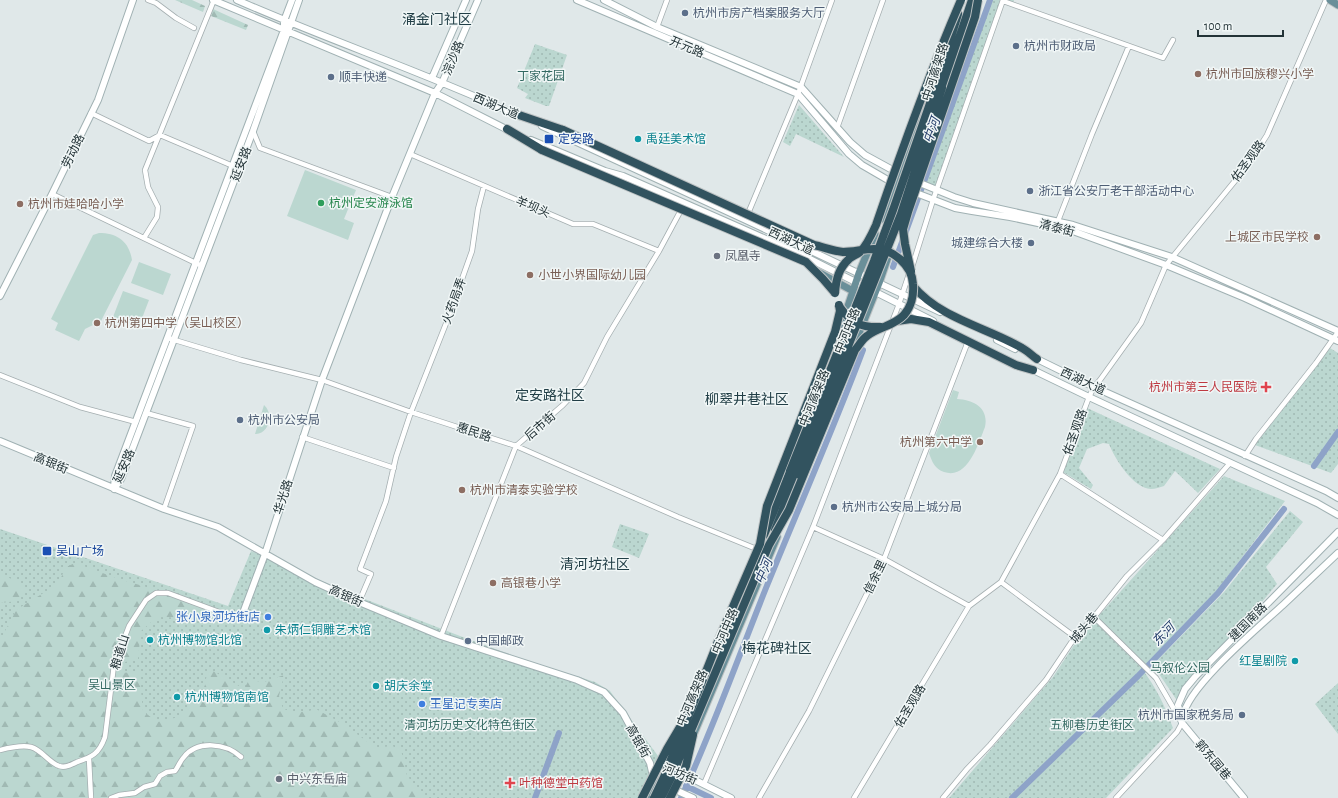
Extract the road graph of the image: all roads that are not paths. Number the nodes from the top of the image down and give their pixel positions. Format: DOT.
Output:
graph roads {
  1 [pos="133,0"];
  2 [pos="148,0"];
  3 [pos="214,0"];
  4 [pos="237,0"];
  5 [pos="292,0"];
  6 [pos="299,0"];
  7 [pos="466,0"];
  8 [pos="478,0"];
  9 [pos="577,0"];
  10 [pos="604,0"];
  11 [pos="667,0"];
  12 [pos="832,0"];
  13 [pos="882,0"];
  14 [pos="961,0"];
  15 [pos="972,0"];
  16 [pos="978,0"];
  17 [pos="1003,0"];
  18 [pos="1326,0"];
  19 [pos="1330,0"];
  20 [pos="1338,5"];
  21 [pos="284,21"];
  22 [pos="290,23"];
  23 [pos="657,27"];
  24 [pos="194,28"];
  25 [pos="286,31"];
  26 [pos="1173,40"];
  27 [pos="1129,46"];
  28 [pos="432,78"];
  29 [pos="442,83"];
  30 [pos="801,87"];
  31 [pos="435,93"];
  32 [pos="798,94"];
  33 [pos="91,114"];
  34 [pos="516,114"];
  35 [pos="837,128"];
  36 [pos="507,130"];
  37 [pos="253,131"];
  38 [pos="160,135"];
  39 [pos="410,154"];
  40 [pos="233,166"];
  41 [pos="900,174"];
  42 [pos="917,182"];
  43 [pos="896,184"];
  44 [pos="484,186"];
  45 [pos="934,189"];
  46 [pos="913,192"];
  47 [pos="52,194"];
  48 [pos="392,197"];
  49 [pos="930,199"];
  50 [pos="681,210"];
  51 [pos="746,220"];
  52 [pos="1058,221"];
  53 [pos="742,228"];
  54 [pos="144,238"];
  55 [pos="659,251"];
  56 [pos="860,252"];
  57 [pos="1172,257"];
  58 [pos="199,265"];
  59 [pos="1166,265"];
  60 [pos="859,273"];
  61 [pos="856,282"];
  62 [pos="913,282"];
  63 [pos="879,283"];
  64 [pos="853,291"];
  65 [pos="875,292"];
  66 [pos="835,293"];
  67 [pos="903,294"];
  68 [pos="0,296"];
  69 [pos="899,304"];
  70 [pos="839,305"];
  71 [pos="897,321"];
  72 [pos="881,327"];
  73 [pos="1338,332"];
  74 [pos="171,339"];
  75 [pos="1336,339"];
  76 [pos="967,344"];
  77 [pos="1037,359"];
  78 [pos="1033,370"];
  79 [pos="0,375"];
  80 [pos="322,380"];
  81 [pos="1094,387"];
  82 [pos="1089,397"];
  83 [pos="411,412"];
  84 [pos="146,413"];
  85 [pos="136,422"];
  86 [pos="302,437"];
  87 [pos="0,441"];
  88 [pos="516,446"];
  89 [pos="1245,456"];
  90 [pos="1230,463"];
  91 [pos="394,468"];
  92 [pos="1060,474"];
  93 [pos="114,489"];
  94 [pos="1338,498"];
  95 [pos="164,509"];
  96 [pos="1338,515"];
  97 [pos="813,527"];
  98 [pos="1338,532"];
  99 [pos="1163,540"];
  100 [pos="761,546"];
  101 [pos="1338,553"];
  102 [pos="265,554"];
  103 [pos="769,555"];
  104 [pos="884,559"];
  105 [pos="1001,582"];
  106 [pos="359,602"];
  107 [pos="969,606"];
  108 [pos="243,613"];
  109 [pos="1094,617"];
  110 [pos="441,636"];
  111 [pos="1076,637"];
  112 [pos="695,711"];
  113 [pos="1182,723"];
  114 [pos="0,750"];
  115 [pos="241,757"];
  116 [pos="89,759"];
  117 [pos="650,763"];
  118 [pos="664,766"];
  119 [pos="678,771"];
  120 [pos="658,779"];
  121 [pos="703,784"];
  122 [pos="674,790"];
  123 [pos="91,798"];
  124 [pos="112,798"];
  125 [pos="642,798"];
  126 [pos="649,798"];
  127 [pos="654,798"];
  128 [pos="661,798"];
  129 [pos="665,798"];
  130 [pos="670,798"];
  131 [pos="693,798"];
  132 [pos="731,798"];
  133 [pos="759,798"];
  134 [pos="854,798"];
  135 [pos="943,798"];
  136 [pos="1116,798"];
  137 [pos="1244,798"];
  1 -- 33 [label="main road, 劳动路"];
  2 -- 24 [label="street"];
  3 -- 25 [label="main road, 西湖大道"];
  3 -- 38 [label="street"];
  4 -- 21 [label="main road, 西湖大道"];
  5 -- 21 [label="main road, 延安路"];
  6 -- 22 [label="main road, 延安路"];
  7 -- 28 [label="main road"];
  8 -- 29 [label="main road, 浣沙路"];
  9 -- 32 [label="main road, 开元路"];
  10 -- 23 [label="main road, 开元路"];
  11 -- 23 [label="street"];
  12 -- 30 [label="street"];
  13 -- 35 [label="street"];
  14 -- 41 [label="main road, 中河中路"];
  14 -- 56 [label="highway, bridge"];
  14 -- 100 [label="highway, 中河高架路, bridge"];
  15 -- 100 [label="highway, 中河高架路, bridge"];
  16 -- 42 [label="main road, 中河中路"];
  16 -- 62 [label="highway, bridge"];
  17 -- 27 [label="street"];
  17 -- 45 [label="street"];
  18 -- 57 [label="street, 佑圣观路"];
  19 -- 20 [label="main road"];
  21 -- 22 [label="main road, 西湖大道"];
  21 -- 25 [label="main road, 延安路"];
  22 -- 25 [label="main road, 延安路"];
  22 -- 28 [label="main road, 西湖大道"];
  23 -- 30 [label="main road, 开元路"];
  25 -- 31 [label="main road, 西湖大道"];
  25 -- 37 [label="main road, 延安路"];
  25 -- 40 [label="main road, 延安路"];
  26 -- 27 [label="street"];
  27 -- 52 [label="street"];
  28 -- 29 [label="main road, 西湖大道"];
  28 -- 31 [label="main road"];
  29 -- 31 [label="main road, 浣沙路"];
  29 -- 34 [label="main road, 西湖大道"];
  30 -- 32 [label="street"];
  30 -- 35 [label="main road, 清泰街"];
  31 -- 36 [label="main road, 西湖大道"];
  31 -- 39 [label="main road"];
  32 -- 43 [label="main road, 清泰街"];
  32 -- 51 [label="street"];
  33 -- 38 [label="street"];
  33 -- 47 [label="main road, 劳动路"];
  34 -- 51 [label="main road, 西湖大道"];
  34 -- 56 [label="highway, bridge"];
  35 -- 41 [label="main road, 清泰街"];
  36 -- 53 [label="main road, 西湖大道"];
  36 -- 66 [label="highway, bridge"];
  37 -- 48 [label="street"];
  37 -- 58 [label="main road, 延安路"];
  38 -- 40 [label="street"];
  38 -- 54 [label="street"];
  39 -- 44 [label="street, 羊坝头"];
  39 -- 48 [label="main road"];
  40 -- 58 [label="main road, 延安路"];
  41 -- 42 [label="main road, 清泰街"];
  41 -- 43 [label="main road, 中河中路"];
  42 -- 45 [label="main road, 清泰街"];
  42 -- 46 [label="main road, 中河中路"];
  43 -- 46 [label="main road, 清泰街"];
  43 -- 60 [label="main road, 中河中路"];
  44 -- 55 [label="street, 羊坝头"];
  44 -- 83 [label="street, 火药局弄"];
  45 -- 49 [label="street"];
  45 -- 52 [label="main road, 清泰街"];
  46 -- 49 [label="main road, 清泰街"];
  46 -- 63 [label="main road, 中河中路"];
  47 -- 54 [label="street"];
  47 -- 68 [label="main road, 劳动路"];
  48 -- 80 [label="main road"];
  49 -- 59 [label="main road, 清泰街"];
  49 -- 67 [label="street"];
  50 -- 55 [label="street, 后市街"];
  51 -- 60 [label="main road, 西湖大道"];
  52 -- 57 [label="main road, 清泰街"];
  53 -- 61 [label="main road, 西湖大道"];
  53 -- 64 [label="main road"];
  54 -- 58 [label="street"];
  55 -- 88 [label="street, 后市街"];
  56 -- 62 [label="highway, bridge"];
  56 -- 66 [label="highway, bridge"];
  57 -- 59 [label="street, 佑圣观路"];
  57 -- 73 [label="main road, 清泰街"];
  58 -- 74 [label="main road, 延安路"];
  59 -- 75 [label="main road, 清泰街"];
  59 -- 81 [label="street, 佑圣观路"];
  60 -- 61 [label="main road, 中河中路"];
  60 -- 63 [label="main road, 西湖大道"];
  61 -- 64 [label="main road, 中河中路"];
  61 -- 65 [label="main road, 西湖大道"];
  62 -- 71 [label="highway, bridge"];
  62 -- 77 [label="highway"];
  63 -- 65 [label="main road, 中河中路"];
  63 -- 67 [label="main road, 西湖大道"];
  64 -- 100 [label="main road, 中河中路"];
  65 -- 69 [label="main road, 西湖大道"];
  65 -- 103 [label="main road, 中河中路"];
  66 -- 70 [label="highway"];
  67 -- 69 [label="street"];
  67 -- 77 [label="main road, 西湖大道"];
  69 -- 78 [label="main road, 西湖大道"];
  69 -- 97 [label="street"];
  70 -- 72 [label="highway, bridge"];
  70 -- 100 [label="highway, bridge"];
  71 -- 72 [label="highway, bridge"];
  71 -- 78 [label="highway"];
  72 -- 100 [label="highway, bridge"];
  73 -- 75 [label="street"];
  74 -- 80 [label="street, 惠民路"];
  74 -- 84 [label="main road, 延安路"];
  74 -- 85 [label="main road, 延安路"];
  75 -- 89 [label="street"];
  76 -- 104 [label="street, 信余里"];
  77 -- 81 [label="main road, 西湖大道"];
  78 -- 82 [label="main road, 西湖大道"];
  79 -- 85 [label="street"];
  80 -- 83 [label="street, 惠民路"];
  80 -- 86 [label="main road, 华光路"];
  81 -- 82 [label="street, 佑圣观路"];
  81 -- 89 [label="main road, 西湖大道"];
  82 -- 90 [label="main road, 西湖大道"];
  82 -- 92 [label="street, 佑圣观路"];
  83 -- 88 [label="street, 惠民路"];
  83 -- 91 [label="street, 火药局弄"];
  84 -- 93 [label="main road, 延安路"];
  84 -- 95 [label="street"];
  85 -- 93 [label="main road, 延安路"];
  86 -- 91 [label="street"];
  86 -- 102 [label="main road, 华光路"];
  87 -- 93 [label="main road, 高银街"];
  88 -- 100 [label="street, 惠民路"];
  88 -- 110 [label="street, 后市街"];
  89 -- 94 [label="main road, 西湖大道"];
  90 -- 96 [label="main road, 西湖大道"];
  90 -- 99 [label="street, 城头巷"];
  91 -- 106 [label="street, 火药局弄"];
  92 -- 99 [label="street"];
  92 -- 105 [label="street, 佑圣观路"];
  93 -- 95 [label="main road, 高银街"];
  95 -- 102 [label="main road, 高银街"];
  97 -- 104 [label="street"];
  97 -- 121 [label="street"];
  98 -- 113 [label="main road, 建国南路"];
  99 -- 109 [label="street, 城头巷"];
  100 -- 103 [label="street, 惠民路"];
  100 -- 112 [label="highway, 中河高架路, bridge"];
  100 -- 118 [label="main road, 中河中路"];
  101 -- 113 [label="main road, 建国南路"];
  102 -- 106 [label="main road, 高银街"];
  102 -- 108 [label="main road, 华光路"];
  103 -- 119 [label="main road, 中河中路"];
  104 -- 107 [label="street"];
  104 -- 133 [label="street, 信余里"];
  105 -- 107 [label="street, 佑圣观路"];
  105 -- 111 [label="street"];
  106 -- 110 [label="main road, 高银街"];
  107 -- 134 [label="street, 佑圣观路"];
  108 -- 116 [label="street, 粮道山"];
  109 -- 111 [label="street, 城头巷"];
  109 -- 113 [label="street"];
  110 -- 117 [label="main road, 高银街"];
  111 -- 135 [label="street, 城头巷"];
  112 -- 125 [label="highway, bridge"];
  112 -- 127 [label="highway, 中河高架路, bridge"];
  112 -- 128 [label="highway, 中河高架路, bridge"];
  112 -- 130 [label="highway, bridge"];
  113 -- 136 [label="street, 建国南路"];
  113 -- 137 [label="main road, 郭东园巷"];
  114 -- 116 [label="street"];
  115 -- 124 [label="street"];
  116 -- 123 [label="street"];
  117 -- 118 [label="main road, 河坊街"];
  117 -- 120 [label="main road, 高银街"];
  118 -- 119 [label="main road, 河坊街"];
  118 -- 120 [label="main road, 中河中路"];
  119 -- 121 [label="main road, 河坊街"];
  119 -- 122 [label="main road, 中河中路"];
  120 -- 122 [label="main road, 河坊街"];
  120 -- 126 [label="main road, 中河中路"];
  121 -- 132 [label="main road, 河坊街"];
  122 -- 129 [label="main road, 中河中路"];
  122 -- 131 [label="main road, 河坊街"];
}
